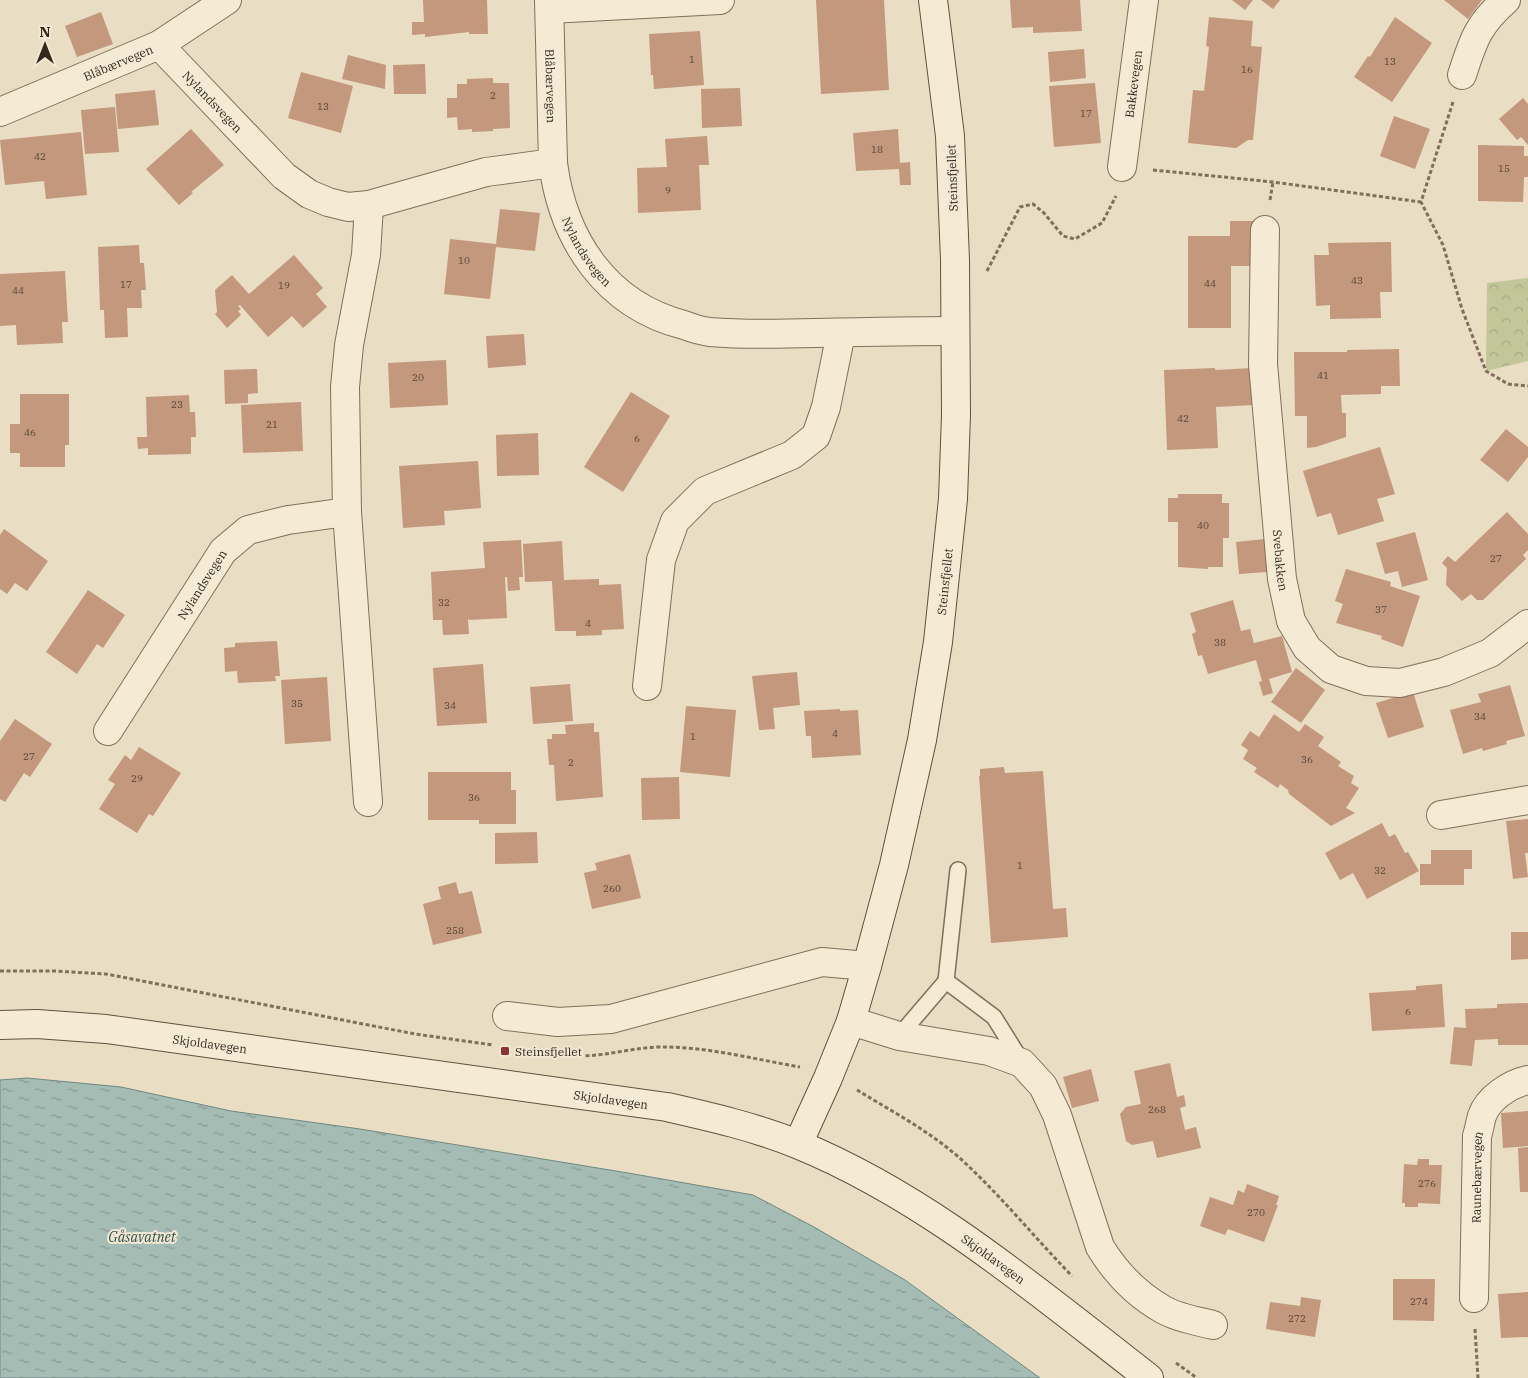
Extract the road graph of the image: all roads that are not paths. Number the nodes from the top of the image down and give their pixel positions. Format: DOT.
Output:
graph roads {
  1 [pos="227,0"];
  2 [pos="720,0"];
  3 [pos="933,0"];
  4 [pos="1144,0"];
  5 [pos="1506,0"];
  6 [pos="549,5"];
  7 [pos="159,45"];
  8 [pos="1462,75"];
  9 [pos="0,112"];
  10 [pos="553,163"];
  11 [pos="1122,167"];
  12 [pos="369,205"];
  13 [pos="1265,230"];
  14 [pos="955,331"];
  15 [pos="841,333"];
  16 [pos="347,512"];
  17 [pos="1526,632"];
  18 [pos="647,686"];
  19 [pos="108,731"];
  20 [pos="1528,800"];
  21 [pos="368,802"];
  22 [pos="1441,815"];
  23 [pos="958,870"];
  24 [pos="867,966"];
  25 [pos="946,981"];
  26 [pos="507,1016"];
  27 [pos="851,1020"];
  28 [pos="0,1025"];
  29 [pos="899,1036"];
  30 [pos="1022,1063"];
  31 [pos="1528,1080"];
  32 [pos="798,1144"];
  33 [pos="1474,1298"];
  34 [pos="1213,1325"];
  35 [pos="1149,1378"];
  1 -- 7 [label="street, Blåbærvegen"];
  2 -- 6 [label="street, Blåbærvegen"];
  3 -- 14 [label="street, Steinsfjellet"];
  4 -- 11 [label="street, Bakkevegen"];
  5 -- 8 [label="street"];
  6 -- 10 [label="street, Blåbærvegen"];
  7 -- 9 [label="street, Blåbærvegen"];
  7 -- 12 [label="street, Nylandsvegen"];
  10 -- 12 [label="street, Nylandsvegen"];
  10 -- 15 [label="street, Nylandsvegen"];
  12 -- 16 [label="street"];
  13 -- 17 [label="street, Svebakken"];
  14 -- 15 [label="street, Nylandsvegen"];
  14 -- 24 [label="street, Steinsfjellet"];
  15 -- 18 [label="street"];
  16 -- 19 [label="street, Nylandsvegen"];
  16 -- 21 [label="street"];
  20 -- 22 [label="street"];
  23 -- 25 [label="lane"];
  24 -- 26 [label="street"];
  24 -- 27 [label="street, Steinsfjellet"];
  25 -- 29 [label="lane"];
  25 -- 30 [label="lane"];
  27 -- 29 [label="street"];
  27 -- 32 [label="street, Steinsfjellet"];
  28 -- 32 [label="street, Skjoldavegen"];
  29 -- 30 [label="street"];
  30 -- 34 [label="street"];
  31 -- 33 [label="street, Raunebærvegen"];
  32 -- 35 [label="street, Skjoldavegen"];
}
